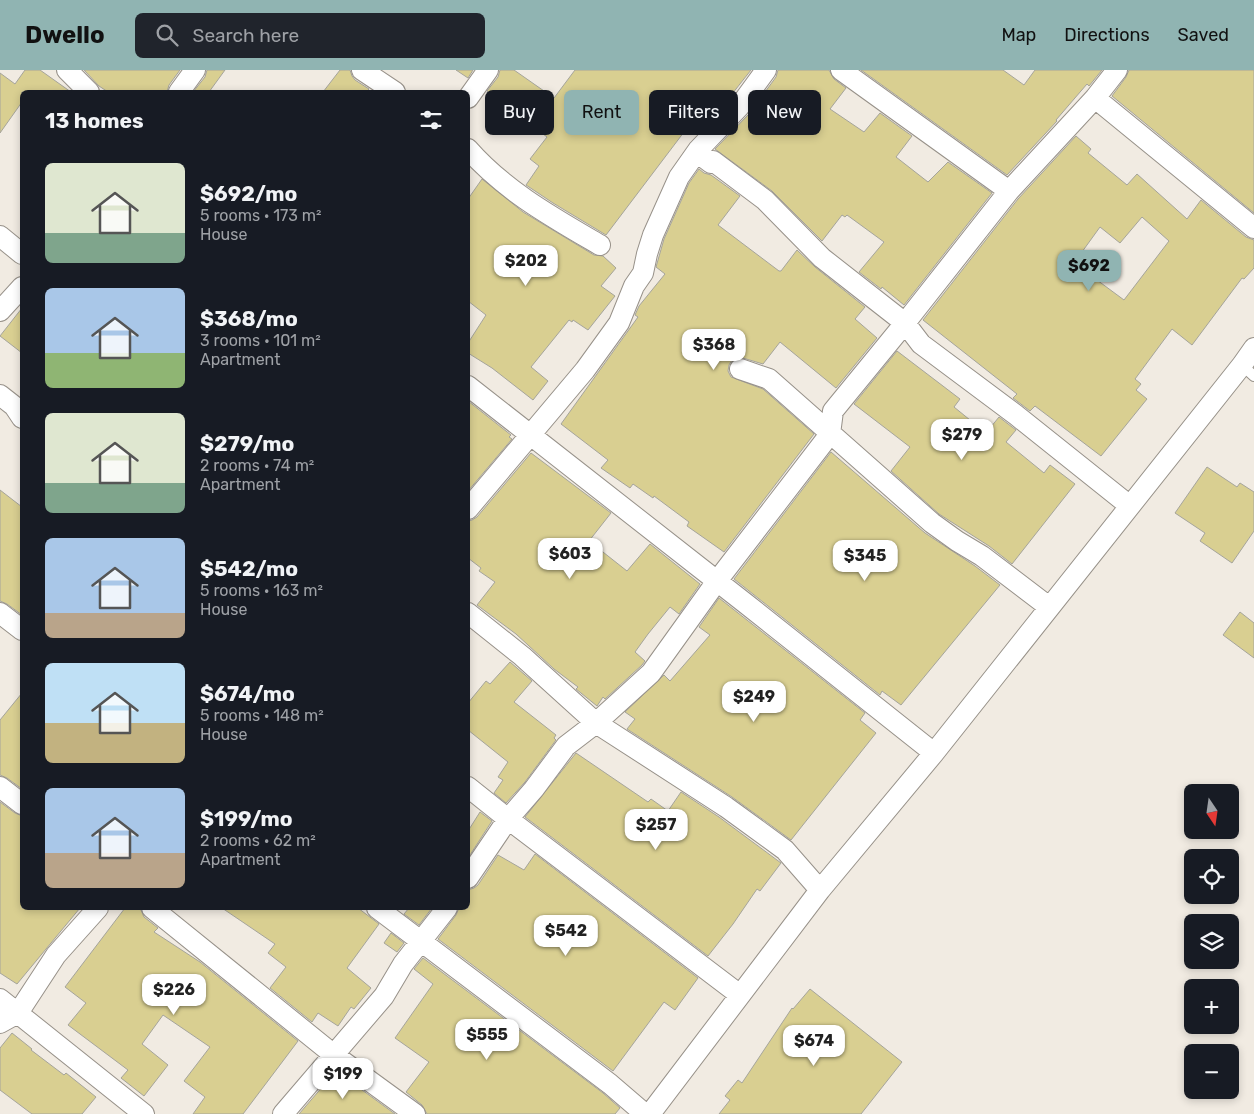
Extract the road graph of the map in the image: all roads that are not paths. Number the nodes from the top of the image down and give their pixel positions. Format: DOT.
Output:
graph roads {
  1 [pos="67,70"];
  2 [pos="195,70"];
  3 [pos="362,70"];
  4 [pos="488,70"];
  5 [pos="766,70"];
  6 [pos="841,70"];
  7 [pos="1117,70"];
  8 [pos="87,90"];
  9 [pos="180,90"];
  10 [pos="392,90"];
  11 [pos="470,95"];
  12 [pos="1094,98"];
  13 [pos="470,151"];
  14 [pos="703,157"];
  15 [pos="1009,191"];
  16 [pos="1254,228"];
  17 [pos="0,236"];
  18 [pos="600,245"];
  19 [pos="20,252"];
  20 [pos="20,289"];
  21 [pos="0,311"];
  22 [pos="905,323"];
  23 [pos="1254,348"];
  24 [pos="740,370"];
  25 [pos="1248,371"];
  26 [pos="470,388"];
  27 [pos="0,396"];
  28 [pos="20,415"];
  29 [pos="830,434"];
  30 [pos="531,436"];
  31 [pos="1130,506"];
  32 [pos="470,507"];
  33 [pos="717,581"];
  34 [pos="1049,607"];
  35 [pos="0,613"];
  36 [pos="470,615"];
  37 [pos="20,628"];
  38 [pos="596,723"];
  39 [pos="934,753"];
  40 [pos="0,787"];
  41 [pos="470,789"];
  42 [pos="20,802"];
  43 [pos="508,819"];
  44 [pos="470,875"];
  45 [pos="820,890"];
  46 [pos="96,910"];
  47 [pos="154,910"];
  48 [pos="380,910"];
  49 [pos="446,910"];
  50 [pos="422,942"];
  51 [pos="740,994"];
  52 [pos="0,999"];
  53 [pos="18,1013"];
  54 [pos="0,1023"];
  55 [pos="334,1055"];
  56 [pos="144,1114"];
  57 [pos="283,1114"];
  58 [pos="415,1114"];
  59 [pos="646,1114"];
  60 [pos="650,1114"];
  1 -- 8 [label="street"];
  2 -- 9 [label="street"];
  3 -- 10 [label="street"];
  4 -- 11 [label="street"];
  5 -- 30 [label="street"];
  6 -- 15 [label="street"];
  7 -- 12 [label="street"];
  12 -- 15 [label="street"];
  12 -- 16 [label="street"];
  13 -- 18 [label="street"];
  14 -- 22 [label="street"];
  15 -- 22 [label="street"];
  17 -- 19 [label="street"];
  20 -- 21 [label="street"];
  22 -- 29 [label="street"];
  22 -- 31 [label="street"];
  23 -- 25 [label="street"];
  24 -- 29 [label="street"];
  25 -- 31 [label="street"];
  26 -- 30 [label="street"];
  27 -- 28 [label="street"];
  29 -- 33 [label="street"];
  29 -- 34 [label="street"];
  30 -- 32 [label="street"];
  30 -- 33 [label="street"];
  31 -- 34 [label="street"];
  33 -- 38 [label="street"];
  33 -- 39 [label="street"];
  34 -- 39 [label="street"];
  35 -- 37 [label="street"];
  36 -- 38 [label="street"];
  38 -- 43 [label="street"];
  38 -- 45 [label="street"];
  39 -- 45 [label="street"];
  40 -- 42 [label="street"];
  41 -- 43 [label="street"];
  43 -- 44 [label="street"];
  43 -- 51 [label="street"];
  45 -- 51 [label="street"];
  46 -- 53 [label="street"];
  47 -- 55 [label="street"];
  48 -- 50 [label="street"];
  49 -- 50 [label="street"];
  50 -- 55 [label="street"];
  50 -- 59 [label="street"];
  51 -- 60 [label="street"];
  52 -- 53 [label="street"];
  53 -- 54 [label="street"];
  53 -- 56 [label="street"];
  55 -- 57 [label="street"];
  55 -- 58 [label="street"];
}
